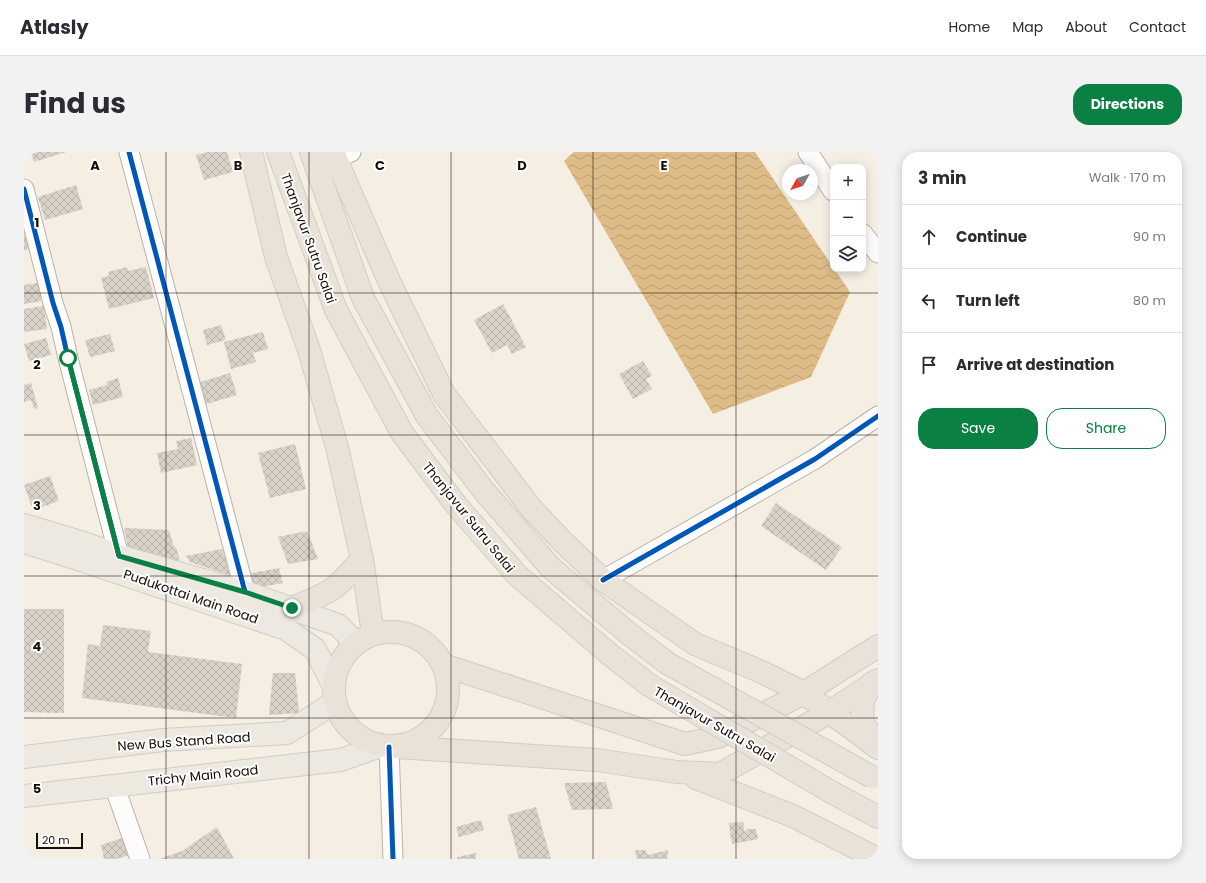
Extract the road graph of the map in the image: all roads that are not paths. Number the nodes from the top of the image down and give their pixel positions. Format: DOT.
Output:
graph roads {
  1 [pos="129,152"];
  2 [pos="251,152"];
  3 [pos="278,152"];
  4 [pos="311,152"];
  5 [pos="808,152"];
  6 [pos="340,154"];
  7 [pos="830,186"];
  8 [pos="24,189"];
  9 [pos="865,236"];
  10 [pos="878,253"];
  11 [pos="878,416"];
  12 [pos="24,525"];
  13 [pos="24,542"];
  14 [pos="119,556"];
  15 [pos="362,559"];
  16 [pos="603,580"];
  17 [pos="245,592"];
  18 [pos="292,608"];
  19 [pos="373,634"];
  20 [pos="878,646"];
  21 [pos="351,648"];
  22 [pos="443,664"];
  23 [pos="762,672"];
  24 [pos="834,674"];
  25 [pos="875,682"];
  26 [pos="334,693"];
  27 [pos="804,693"];
  28 [pos="830,712"];
  29 [pos="388,747"];
  30 [pos="878,748"];
  31 [pos="24,757"];
  32 [pos="676,772"];
  33 [pos="875,779"];
  34 [pos="114,785"];
  35 [pos="24,796"];
  36 [pos="878,817"];
  37 [pos="878,858"];
  38 [pos="140,859"];
  39 [pos="393,859"];
  1 -- 17 [label="street"];
  2 -- 15 [label="highway"];
  3 -- 36 [label="highway, Thanjavur Sutru Salai, bridge"];
  4 -- 33 [label="highway, bridge"];
  5 -- 7 [label="street"];
  6 -- 16 [label="highway"];
  8 -- 14 [label="street"];
  9 -- 10 [label="street"];
  11 -- 16 [label="street"];
  12 -- 14 [label="main road"];
  13 -- 26 [label="main road, Pudukottai Main Road"];
  14 -- 17 [label="main road"];
  15 -- 18 [label="highway"];
  15 -- 19 [label="highway"];
  16 -- 23 [label="highway"];
  17 -- 18 [label="main road"];
  18 -- 21 [label="main road"];
  19 -- 21 [label="highway"];
  19 -- 22 [label="highway"];
  20 -- 24 [label="highway"];
  21 -- 26 [label="highway"];
  22 -- 27 [label="highway"];
  22 -- 29 [label="highway"];
  23 -- 24 [label="highway"];
  23 -- 27 [label="highway"];
  24 -- 27 [label="highway"];
  25 -- 28 [label="highway"];
  25 -- 30 [label="highway"];
  26 -- 29 [label="highway"];
  26 -- 31 [label="main road, New Bus Stand Road"];
  27 -- 28 [label="highway"];
  28 -- 30 [label="highway"];
  28 -- 32 [label="highway"];
  29 -- 32 [label="highway"];
  29 -- 34 [label="main road, Trichy Main Road"];
  29 -- 39 [label="street"];
  32 -- 37 [label="highway"];
  34 -- 35 [label="main road, Trichy Main Road"];
  34 -- 38 [label="street"];
}
